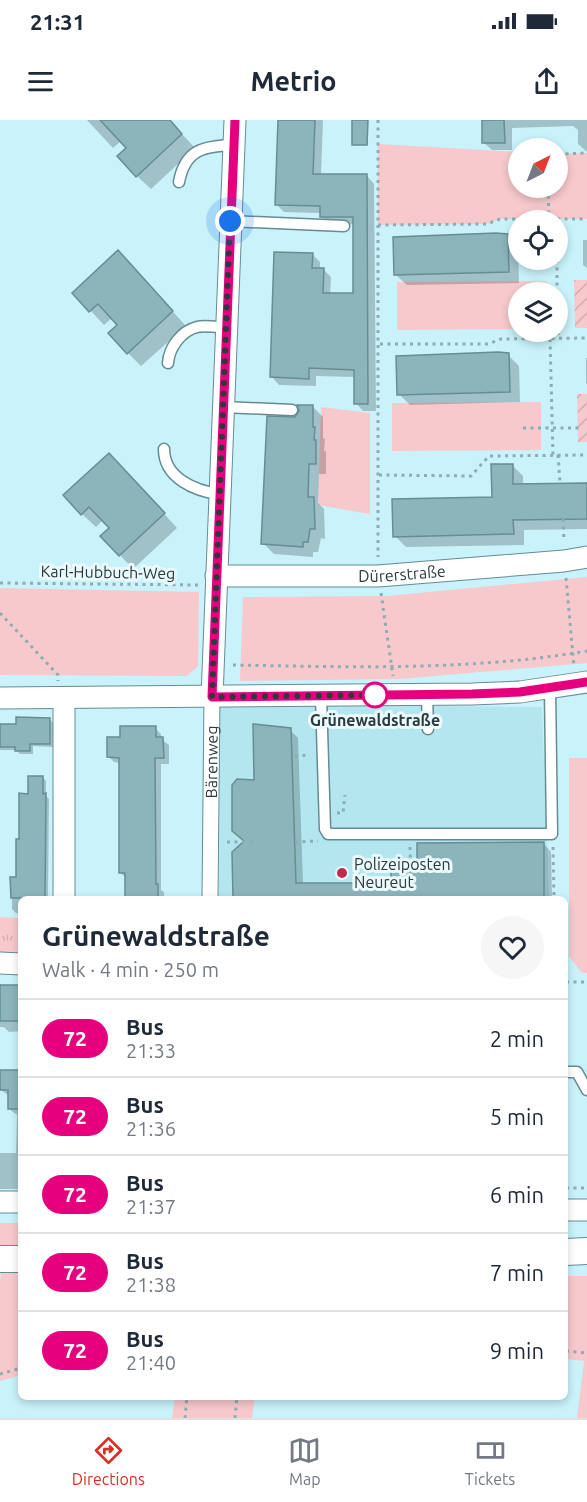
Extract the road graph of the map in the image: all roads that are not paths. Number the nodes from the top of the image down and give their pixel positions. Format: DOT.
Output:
graph roads {
  1 [pos="235,120"];
  2 [pos="233,146"];
  3 [pos="179,182"];
  4 [pos="230,221"];
  5 [pos="344,226"];
  6 [pos="225,328"];
  7 [pos="168,363"];
  8 [pos="223,407"];
  9 [pos="292,410"];
  10 [pos="164,449"];
  11 [pos="219,494"];
  12 [pos="587,557"];
  13 [pos="216,581"];
  14 [pos="581,683"];
  15 [pos="550,688"];
  16 [pos="427,694"];
  17 [pos="321,696"];
  18 [pos="212,697"];
  19 [pos="0,698"];
  20 [pos="62,698"];
  21 [pos="428,729"];
  22 [pos="64,896"];
  23 [pos="210,896"];
  24 [pos="0,963"];
  25 [pos="18,964"];
  26 [pos="568,1072"];
  27 [pos="587,1090"];
  28 [pos="0,1202"];
  29 [pos="18,1202"];
  30 [pos="568,1210"];
  31 [pos="587,1210"];
  32 [pos="587,1251"];
  33 [pos="568,1252"];
  34 [pos="0,1258"];
  35 [pos="18,1259"];
  1 -- 2 [label="street, Bärenweg"];
  2 -- 3 [label="lane"];
  2 -- 4 [label="street, Bärenweg"];
  4 -- 5 [label="lane"];
  4 -- 6 [label="street, Bärenweg"];
  6 -- 7 [label="lane"];
  6 -- 8 [label="street, Bärenweg"];
  8 -- 9 [label="lane"];
  8 -- 11 [label="street, Bärenweg"];
  10 -- 11 [label="lane"];
  11 -- 13 [label="street, Bärenweg"];
  12 -- 13 [label="street, Dürerstraße"];
  13 -- 18 [label="street, Bärenweg"];
  14 -- 15 [label="street"];
  15 -- 16 [label="street"];
  15 -- 17 [label="lane"];
  16 -- 17 [label="street"];
  16 -- 21 [label="lane"];
  17 -- 18 [label="street"];
  18 -- 20 [label="street"];
  18 -- 23 [label="street, Bärenweg"];
  19 -- 20 [label="street"];
  20 -- 22 [label="street"];
  24 -- 25 [label="street"];
  26 -- 27 [label="lane"];
  28 -- 29 [label="street"];
  30 -- 31 [label="street"];
  32 -- 33 [label="street"];
  34 -- 35 [label="street"];
}
